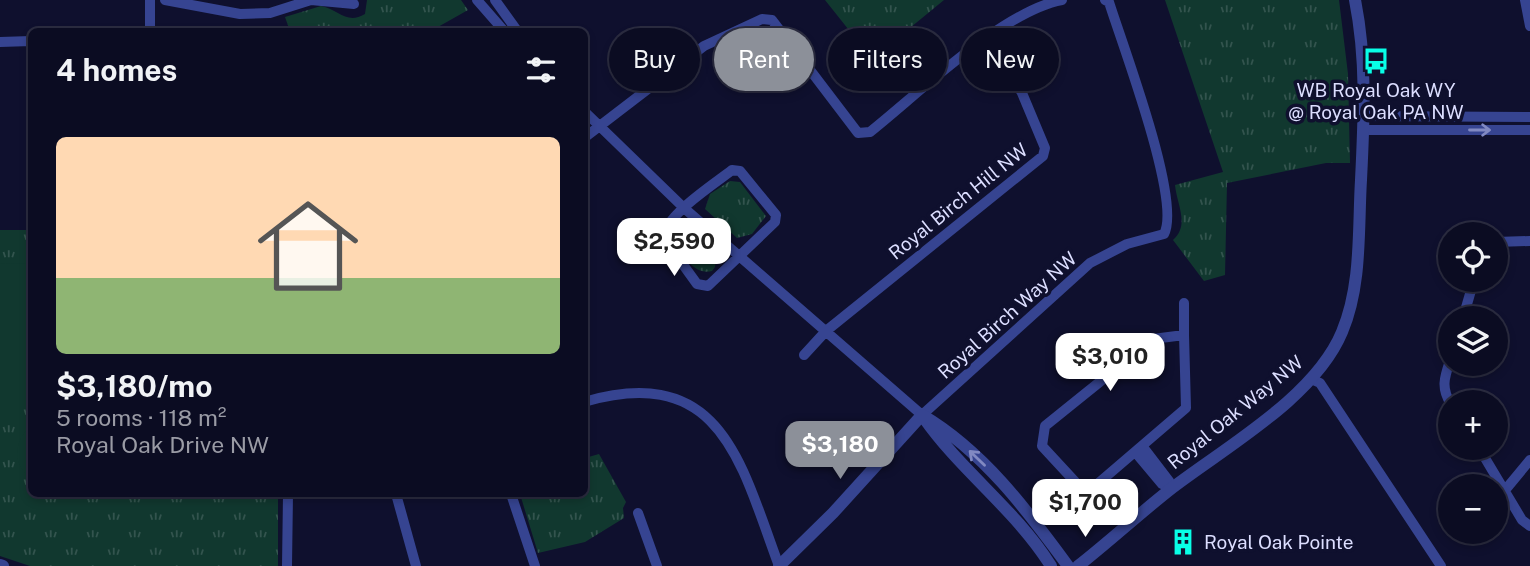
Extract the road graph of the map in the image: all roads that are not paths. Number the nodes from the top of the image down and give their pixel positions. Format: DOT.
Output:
graph roads {
  1 [pos="150,0"];
  2 [pos="165,0"];
  3 [pos="477,0"];
  4 [pos="495,0"];
  5 [pos="1062,0"];
  6 [pos="1105,0"];
  7 [pos="1355,0"];
  8 [pos="1525,0"];
  9 [pos="354,4"];
  10 [pos="1530,26"];
  11 [pos="150,28"];
  12 [pos="502,28"];
  13 [pos="514,28"];
  14 [pos="1002,28"];
  15 [pos="28,41"];
  16 [pos="0,42"];
  17 [pos="961,59"];
  18 [pos="1021,91"];
  19 [pos="588,115"];
  20 [pos="1530,117"];
  21 [pos="1364,123"];
  22 [pos="599,127"];
  23 [pos="1530,130"];
  24 [pos="588,135"];
  25 [pos="684,208"];
  26 [pos="1530,241"];
  27 [pos="1508,242"];
  28 [pos="739,256"];
  29 [pos="1184,303"];
  30 [pos="826,331"];
  31 [pos="1184,335"];
  32 [pos="803,355"];
  33 [pos="1311,379"];
  34 [pos="588,401"];
  35 [pos="922,415"];
  36 [pos="1140,450"];
  37 [pos="1530,460"];
  38 [pos="1508,487"];
  39 [pos="1171,489"];
  40 [pos="1508,493"];
  41 [pos="288,497"];
  42 [pos="397,497"];
  43 [pos="512,497"];
  44 [pos="638,513"];
  45 [pos="1530,526"];
  46 [pos="1112,538"];
  47 [pos="287,566"];
  48 [pos="416,566"];
  49 [pos="535,566"];
  50 [pos="657,566"];
  51 [pos="779,566"];
  52 [pos="1051,566"];
  53 [pos="1068,566"];
  54 [pos="1078,566"];
  55 [pos="1098,566"];
  56 [pos="1441,566"];
  1 -- 11 [label="street"];
  2 -- 9 [label="street"];
  3 -- 12 [label="street"];
  4 -- 13 [label="street"];
  5 -- 14 [label="street"];
  6 -- 35 [label="street, Royal Birch Way NW"];
  7 -- 21 [label="street, Royal Oak Way NW"];
  8 -- 10 [label="street"];
  15 -- 16 [label="street"];
  17 -- 22 [label="street"];
  18 -- 30 [label="street, Royal Birch Hill NW"];
  19 -- 22 [label="street"];
  20 -- 21 [label="street"];
  21 -- 23 [label="street, one-way"];
  21 -- 33 [label="street, Royal Oak Way NW"];
  22 -- 24 [label="street"];
  22 -- 25 [label="street"];
  25 -- 28 [label="street"];
  25 -- 28 [label="street"];
  25 -- 28 [label="street"];
  26 -- 27 [label="street"];
  28 -- 30 [label="street"];
  29 -- 31 [label="street"];
  30 -- 32 [label="street"];
  30 -- 35 [label="street"];
  31 -- 36 [label="street"];
  31 -- 36 [label="street"];
  33 -- 39 [label="street, Royal Oak Way NW"];
  33 -- 56 [label="street"];
  34 -- 51 [label="street"];
  35 -- 51 [label="street"];
  35 -- 52 [label="street"];
  53 -- 35 [label="street, one-way"];
  36 -- 39 [label="street"];
  37 -- 38 [label="street"];
  39 -- 46 [label="street, Royal Oak Way NW"];
  40 -- 45 [label="street"];
  41 -- 47 [label="street"];
  42 -- 48 [label="street"];
  43 -- 49 [label="street"];
  44 -- 50 [label="street"];
  46 -- 54 [label="street, Royal Oak Way NW"];
  46 -- 55 [label="street"];
}
